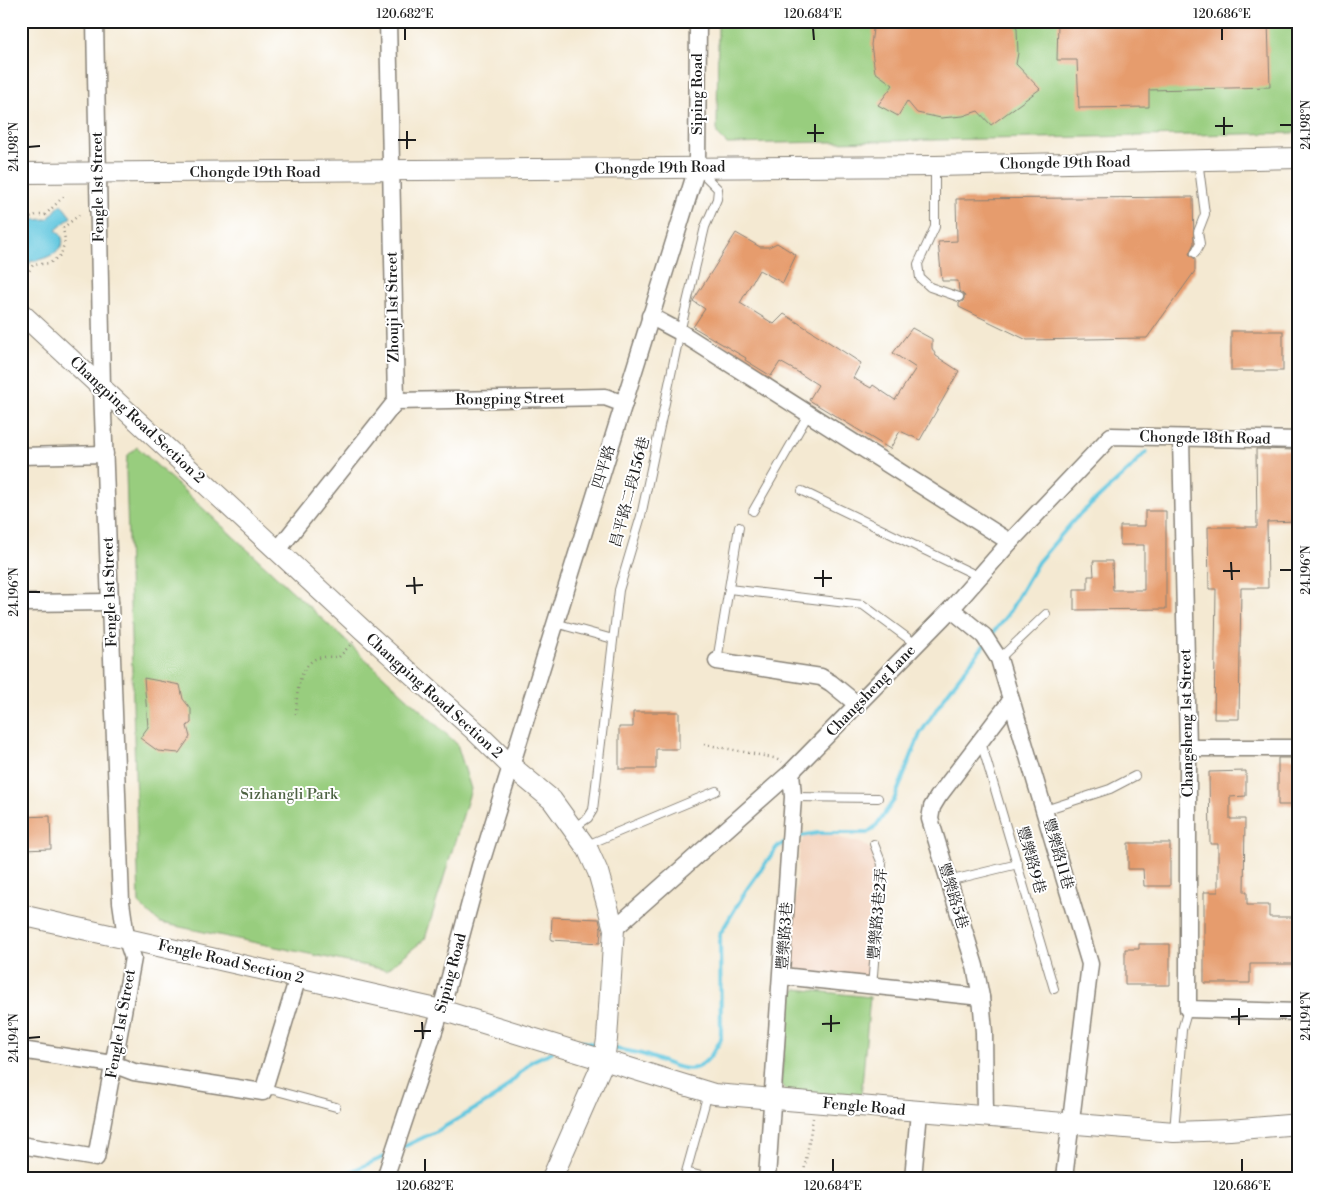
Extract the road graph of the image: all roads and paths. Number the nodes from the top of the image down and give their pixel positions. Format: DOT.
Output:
graph roads {
  1 [pos="95,21"];
  2 [pos="388,21"];
  3 [pos="698,21"];
  4 [pos="1299,158"];
  5 [pos="1198,160"];
  6 [pos="935,166"];
  7 [pos="697,168"];
  8 [pos="390,171"];
  9 [pos="98,172"];
  10 [pos="21,173"];
  11 [pos="65,196"];
  12 [pos="79,215"];
  13 [pos="21,221"];
  14 [pos="1195,253"];
  15 [pos="21,283"];
  16 [pos="959,297"];
  17 [pos="21,313"];
  18 [pos="650,316"];
  19 [pos="680,332"];
  20 [pos="102,388"];
  21 [pos="396,401"];
  22 [pos="624,404"];
  23 [pos="809,413"];
  24 [pos="1111,436"];
  25 [pos="1181,438"];
  26 [pos="1299,440"];
  27 [pos="105,454"];
  28 [pos="21,456"];
  29 [pos="802,491"];
  30 [pos="753,511"];
  31 [pos="740,527"];
  32 [pos="1010,542"];
  33 [pos="277,551"];
  34 [pos="980,577"];
  35 [pos="729,589"];
  36 [pos="110,602"];
  37 [pos="21,603"];
  38 [pos="951,609"];
  39 [pos="1046,614"];
  40 [pos="555,623"];
  41 [pos="613,639"];
  42 [pos="353,642"];
  43 [pos="917,645"];
  44 [pos="999,659"];
  45 [pos="718,661"];
  46 [pos="1010,702"];
  47 [pos="858,706"];
  48 [pos="296,714"];
  49 [pos="980,740"];
  50 [pos="704,744"];
  51 [pos="1188,748"];
  52 [pos="1299,748"];
  53 [pos="511,766"];
  54 [pos="791,772"];
  55 [pos="1136,776"];
  56 [pos="716,791"];
  57 [pos="793,797"];
  58 [pos="878,798"];
  59 [pos="1045,810"];
  60 [pos="573,828"];
  61 [pos="874,844"];
  62 [pos="585,846"];
  63 [pos="1018,864"];
  64 [pos="948,881"];
  65 [pos="21,915"];
  66 [pos="614,929"];
  67 [pos="126,937"];
  68 [pos="298,976"];
  69 [pos="782,976"];
  70 [pos="872,987"];
  71 [pos="1054,988"];
  72 [pos="981,997"];
  73 [pos="1188,1009"];
  74 [pos="441,1010"];
  75 [pos="1299,1012"];
  76 [pos="21,1050"];
  77 [pos="604,1060"];
  78 [pos="114,1064"];
  79 [pos="263,1092"];
  80 [pos="708,1093"];
  81 [pos="773,1100"];
  82 [pos="816,1103"];
  83 [pos="336,1107"];
  84 [pos="919,1112"];
  85 [pos="985,1116"];
  86 [pos="1069,1122"];
  87 [pos="1299,1124"];
  88 [pos="1174,1132"];
  89 [pos="21,1145"];
  90 [pos="385,1178"];
  91 [pos="552,1178"];
  92 [pos="709,1178"];
  93 [pos="767,1178"];
  94 [pos="803,1178"];
  95 [pos="913,1178"];
  96 [pos="1064,1178"];
  1 -- 9 [label="street, Fengle 1st Street"];
  2 -- 8 [label="street, Zhouji 1st Street"];
  3 -- 7 [label="street, Siping Road"];
  4 -- 5 [label="street, Chongde 19th Road"];
  5 -- 6 [label="street, Chongde 19th Road"];
  5 -- 14 [label="lane"];
  6 -- 7 [label="street, Chongde 19th Road"];
  6 -- 16 [label="lane"];
  7 -- 8 [label="street, Chongde 19th Road"];
  7 -- 18 [label="street, 四平路"];
  7 -- 19 [label="lane, 昌平路二段156巷"];
  8 -- 9 [label="street, Chongde 19th Road"];
  8 -- 21 [label="street, Zhouji 1st Street"];
  9 -- 10 [label="street, Chongde 19th Road"];
  9 -- 20 [label="street, Fengle 1st Street"];
  11 -- 13 [label="path"];
  12 -- 15 [label="path"];
  17 -- 20 [label="street, Changping Road Section 2"];
  18 -- 19 [label="street"];
  18 -- 22 [label="street, 四平路"];
  19 -- 23 [label="street"];
  19 -- 41 [label="lane, 昌平路二段156巷"];
  20 -- 27 [label="street, Fengle 1st Street"];
  20 -- 33 [label="street, Changping Road Section 2"];
  21 -- 22 [label="street, Rongping Street"];
  21 -- 33 [label="street"];
  22 -- 40 [label="street, 四平路"];
  23 -- 30 [label="lane"];
  23 -- 32 [label="street"];
  24 -- 25 [label="street, Chongde 18th Road"];
  24 -- 32 [label="street, Changsheng Lane"];
  25 -- 26 [label="street, Chongde 18th Road"];
  25 -- 51 [label="street, Changsheng 1st Street"];
  27 -- 28 [label="street"];
  27 -- 36 [label="street, Fengle 1st Street"];
  29 -- 34 [label="lane"];
  31 -- 35 [label="lane"];
  32 -- 34 [label="street, Changsheng Lane"];
  33 -- 53 [label="street, Changping Road Section 2"];
  34 -- 38 [label="street, Changsheng Lane"];
  35 -- 43 [label="lane"];
  35 -- 45 [label="lane"];
  36 -- 37 [label="street"];
  36 -- 67 [label="street, Fengle 1st Street"];
  38 -- 43 [label="street, Changsheng Lane"];
  38 -- 44 [label="street, 豐樂路11巷"];
  39 -- 44 [label="lane"];
  40 -- 41 [label="lane"];
  40 -- 53 [label="street, 四平路"];
  41 -- 60 [label="lane, 昌平路二段156巷"];
  42 -- 48 [label="path"];
  43 -- 47 [label="street, Changsheng Lane"];
  44 -- 46 [label="street, 豐樂路11巷"];
  45 -- 47 [label="street"];
  46 -- 49 [label="street, 豐樂路5巷"];
  46 -- 59 [label="street, 豐樂路11巷"];
  47 -- 54 [label="street, Changsheng Lane"];
  49 -- 63 [label="lane, 豐樂路9巷"];
  49 -- 64 [label="street, 豐樂路5巷"];
  50 -- 54 [label="path"];
  51 -- 52 [label="street"];
  51 -- 73 [label="street, Changsheng 1st Street"];
  53 -- 60 [label="street, Changping Road Section 2"];
  53 -- 74 [label="street, Siping Road"];
  54 -- 57 [label="street, 豐樂路3巷"];
  54 -- 66 [label="street, Changsheng Lane"];
  55 -- 59 [label="lane"];
  56 -- 62 [label="lane"];
  57 -- 58 [label="lane"];
  57 -- 69 [label="street, 豐樂路3巷"];
  59 -- 86 [label="street, 豐樂路11巷"];
  60 -- 62 [label="street, Changping Road Section 2"];
  61 -- 70 [label="lane, 豐樂路3巷2弄"];
  62 -- 66 [label="street, Changping Road Section 2"];
  63 -- 64 [label="lane"];
  63 -- 71 [label="lane, 豐樂路9巷"];
  64 -- 72 [label="street, 豐樂路5巷"];
  65 -- 67 [label="street, Fengle Road Section 2"];
  66 -- 77 [label="street, Changping Road Section 2"];
  67 -- 68 [label="street, Fengle Road Section 2"];
  67 -- 78 [label="street, Fengle 1st Street"];
  68 -- 74 [label="street, Fengle Road Section 2"];
  68 -- 79 [label="street"];
  69 -- 70 [label="street"];
  69 -- 81 [label="street, 豐樂路3巷"];
  70 -- 72 [label="street"];
  72 -- 85 [label="street, 豐樂路5巷"];
  73 -- 75 [label="street"];
  73 -- 88 [label="lane"];
  74 -- 77 [label="street, Fengle Road"];
  74 -- 90 [label="street, Siping Road"];
  76 -- 78 [label="street"];
  77 -- 80 [label="street, Fengle Road"];
  77 -- 91 [label="street, Changping Road Section 2"];
  78 -- 79 [label="street"];
  78 -- 89 [label="street, Fengle 1st Street"];
  79 -- 83 [label="lane"];
  80 -- 81 [label="street, Fengle Road"];
  80 -- 92 [label="lane"];
  81 -- 82 [label="street, Fengle Road"];
  81 -- 93 [label="street, 豐樂路3巷"];
  82 -- 84 [label="street, Fengle Road"];
  82 -- 94 [label="path"];
  84 -- 85 [label="street, Fengle Road"];
  84 -- 95 [label="street"];
  85 -- 86 [label="street, Fengle Road"];
  86 -- 88 [label="street, Fengle Road"];
  86 -- 96 [label="street, 豐樂路11巷"];
  87 -- 88 [label="street, Fengle Road"];
}
